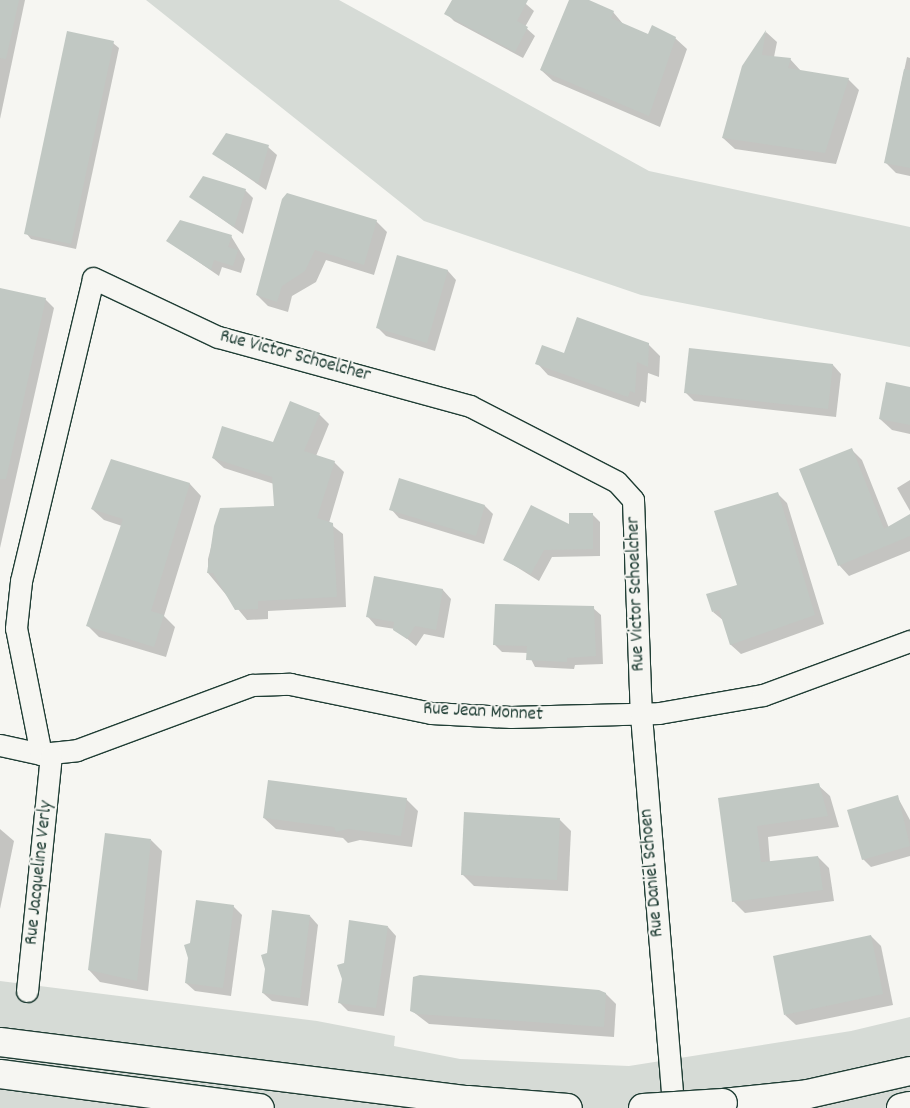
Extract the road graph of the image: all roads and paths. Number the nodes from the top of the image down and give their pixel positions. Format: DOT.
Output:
graph roads {
  1 [pos="910,641"];
  2 [pos="641,715"];
  3 [pos="0,745"];
  4 [pos="46,755"];
  5 [pos="27,992"];
  6 [pos="0,1042"];
  7 [pos="910,1071"];
  8 [pos="0,1074"];
  9 [pos="910,1106"];
  10 [pos="260,1108"];
  11 [pos="568,1108"];
  12 [pos="643,1108"];
  13 [pos="673,1108"];
  14 [pos="900,1108"];
  1 -- 2 [label="street, Rue Jean Monnet"];
  2 -- 4 [label="street, Rue Jean Monnet"];
  2 -- 4 [label="street, Rue Victor Schoelcher"];
  2 -- 13 [label="street, Rue Daniel Schoen"];
  3 -- 4 [label="street, Rue Jean Monnet"];
  4 -- 5 [label="street, Rue Jacqueline Verly"];
  6 -- 11 [label="highway"];
  7 -- 12 [label="highway, bridge"];
  8 -- 10 [label="highway"];
  9 -- 14 [label="highway"];
}
